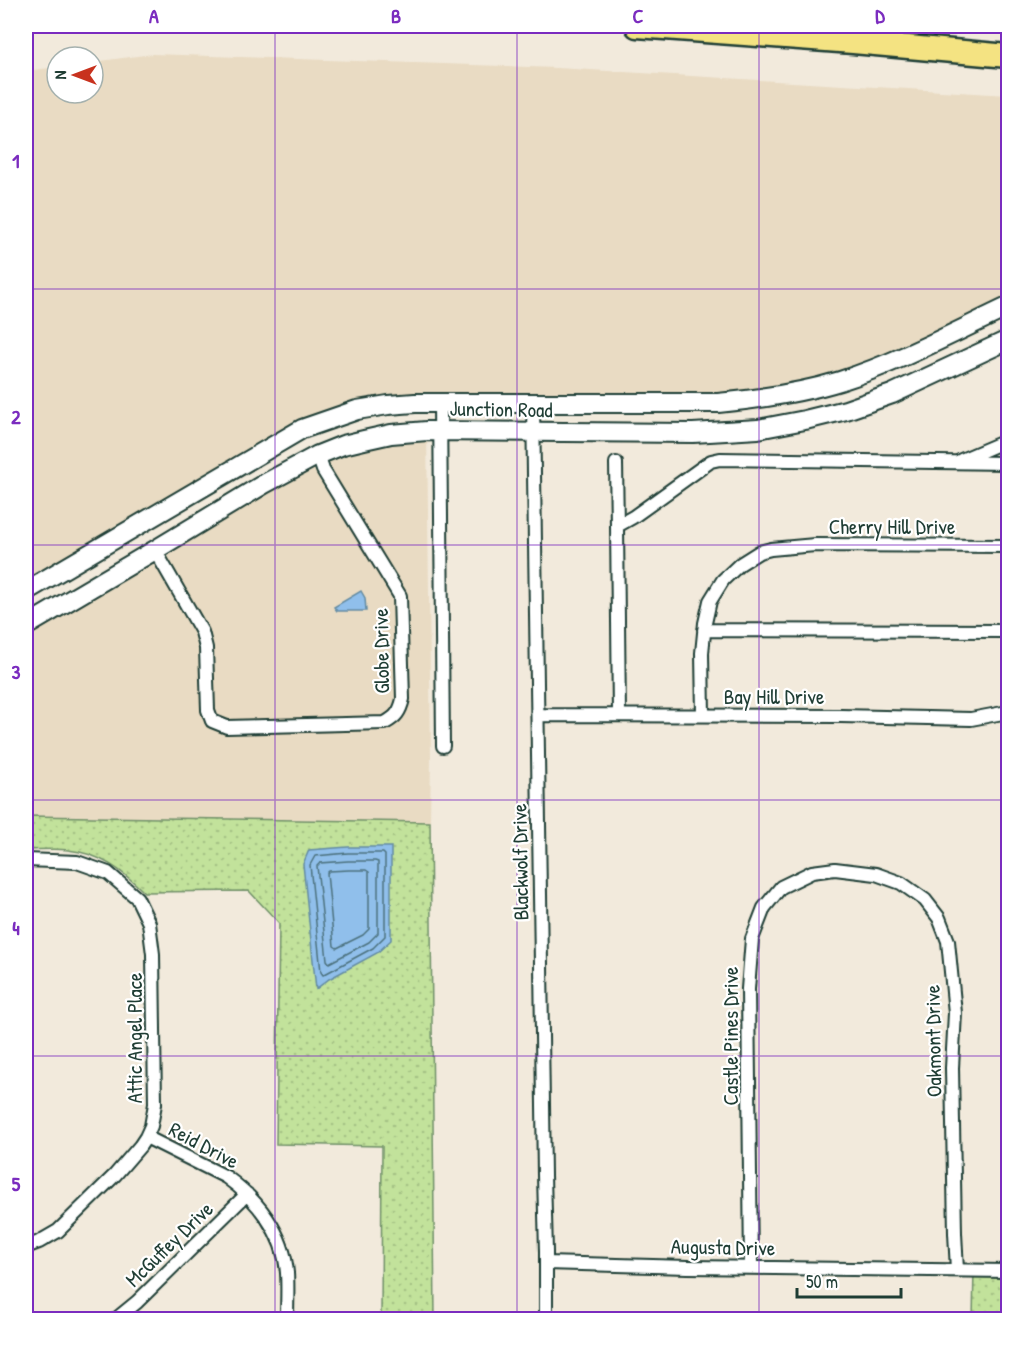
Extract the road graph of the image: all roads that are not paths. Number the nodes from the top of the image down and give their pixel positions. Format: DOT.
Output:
graph roads {
  1 [pos="637,26"];
  2 [pos="1008,56"];
  3 [pos="1008,307"];
  4 [pos="1008,340"];
  5 [pos="440,402"];
  6 [pos="533,403"];
  7 [pos="440,431"];
  8 [pos="533,432"];
  9 [pos="1008,440"];
  10 [pos="318,455"];
  11 [pos="955,462"];
  12 [pos="616,463"];
  13 [pos="1008,463"];
  14 [pos="616,526"];
  15 [pos="1008,546"];
  16 [pos="155,550"];
  17 [pos="26,591"];
  18 [pos="26,626"];
  19 [pos="704,630"];
  20 [pos="1008,632"];
  21 [pos="1008,712"];
  22 [pos="538,715"];
  23 [pos="619,715"];
  24 [pos="703,715"];
  25 [pos="443,746"];
  26 [pos="26,860"];
  27 [pos="850,870"];
  28 [pos="146,1137"];
  29 [pos="247,1194"];
  30 [pos="26,1247"];
  31 [pos="546,1263"];
  32 [pos="751,1267"];
  33 [pos="957,1270"];
  34 [pos="1008,1271"];
  35 [pos="115,1320"];
  36 [pos="287,1320"];
  37 [pos="546,1320"];
  1 -- 2 [label="highway"];
  3 -- 6 [label="street, Junction Road"];
  4 -- 8 [label="street, Junction Road"];
  5 -- 6 [label="street, Junction Road"];
  5 -- 7 [label="street"];
  5 -- 17 [label="street, Junction Road"];
  6 -- 8 [label="street, Blackwolf Drive"];
  7 -- 8 [label="street, Junction Road"];
  7 -- 10 [label="street, Junction Road"];
  7 -- 25 [label="street"];
  8 -- 22 [label="street, Blackwolf Drive"];
  9 -- 11 [label="street"];
  10 -- 16 [label="street, Junction Road"];
  10 -- 16 [label="street, Globe Drive"];
  11 -- 13 [label="street"];
  11 -- 14 [label="street"];
  12 -- 14 [label="street"];
  14 -- 23 [label="street"];
  15 -- 19 [label="street, Cherry Hill Drive"];
  16 -- 18 [label="street, Junction Road"];
  19 -- 20 [label="street"];
  19 -- 24 [label="street, Cherry Hill Drive"];
  21 -- 24 [label="street, Bay Hill Drive"];
  22 -- 23 [label="street, Bay Hill Drive"];
  22 -- 31 [label="street, Blackwolf Drive"];
  23 -- 24 [label="street, Bay Hill Drive"];
  26 -- 28 [label="street, Attic Angel Place"];
  27 -- 32 [label="street, Castle Pines Drive"];
  27 -- 33 [label="street, Oakmont Drive"];
  28 -- 29 [label="street, Reid Drive"];
  28 -- 30 [label="street, Attic Angel Place"];
  29 -- 35 [label="street, McGuffey Drive"];
  29 -- 36 [label="street, Reid Drive"];
  31 -- 32 [label="street, Augusta Drive"];
  31 -- 37 [label="street, Blackwolf Drive"];
  32 -- 33 [label="street, Augusta Drive"];
  33 -- 34 [label="street, Augusta Drive"];
}
